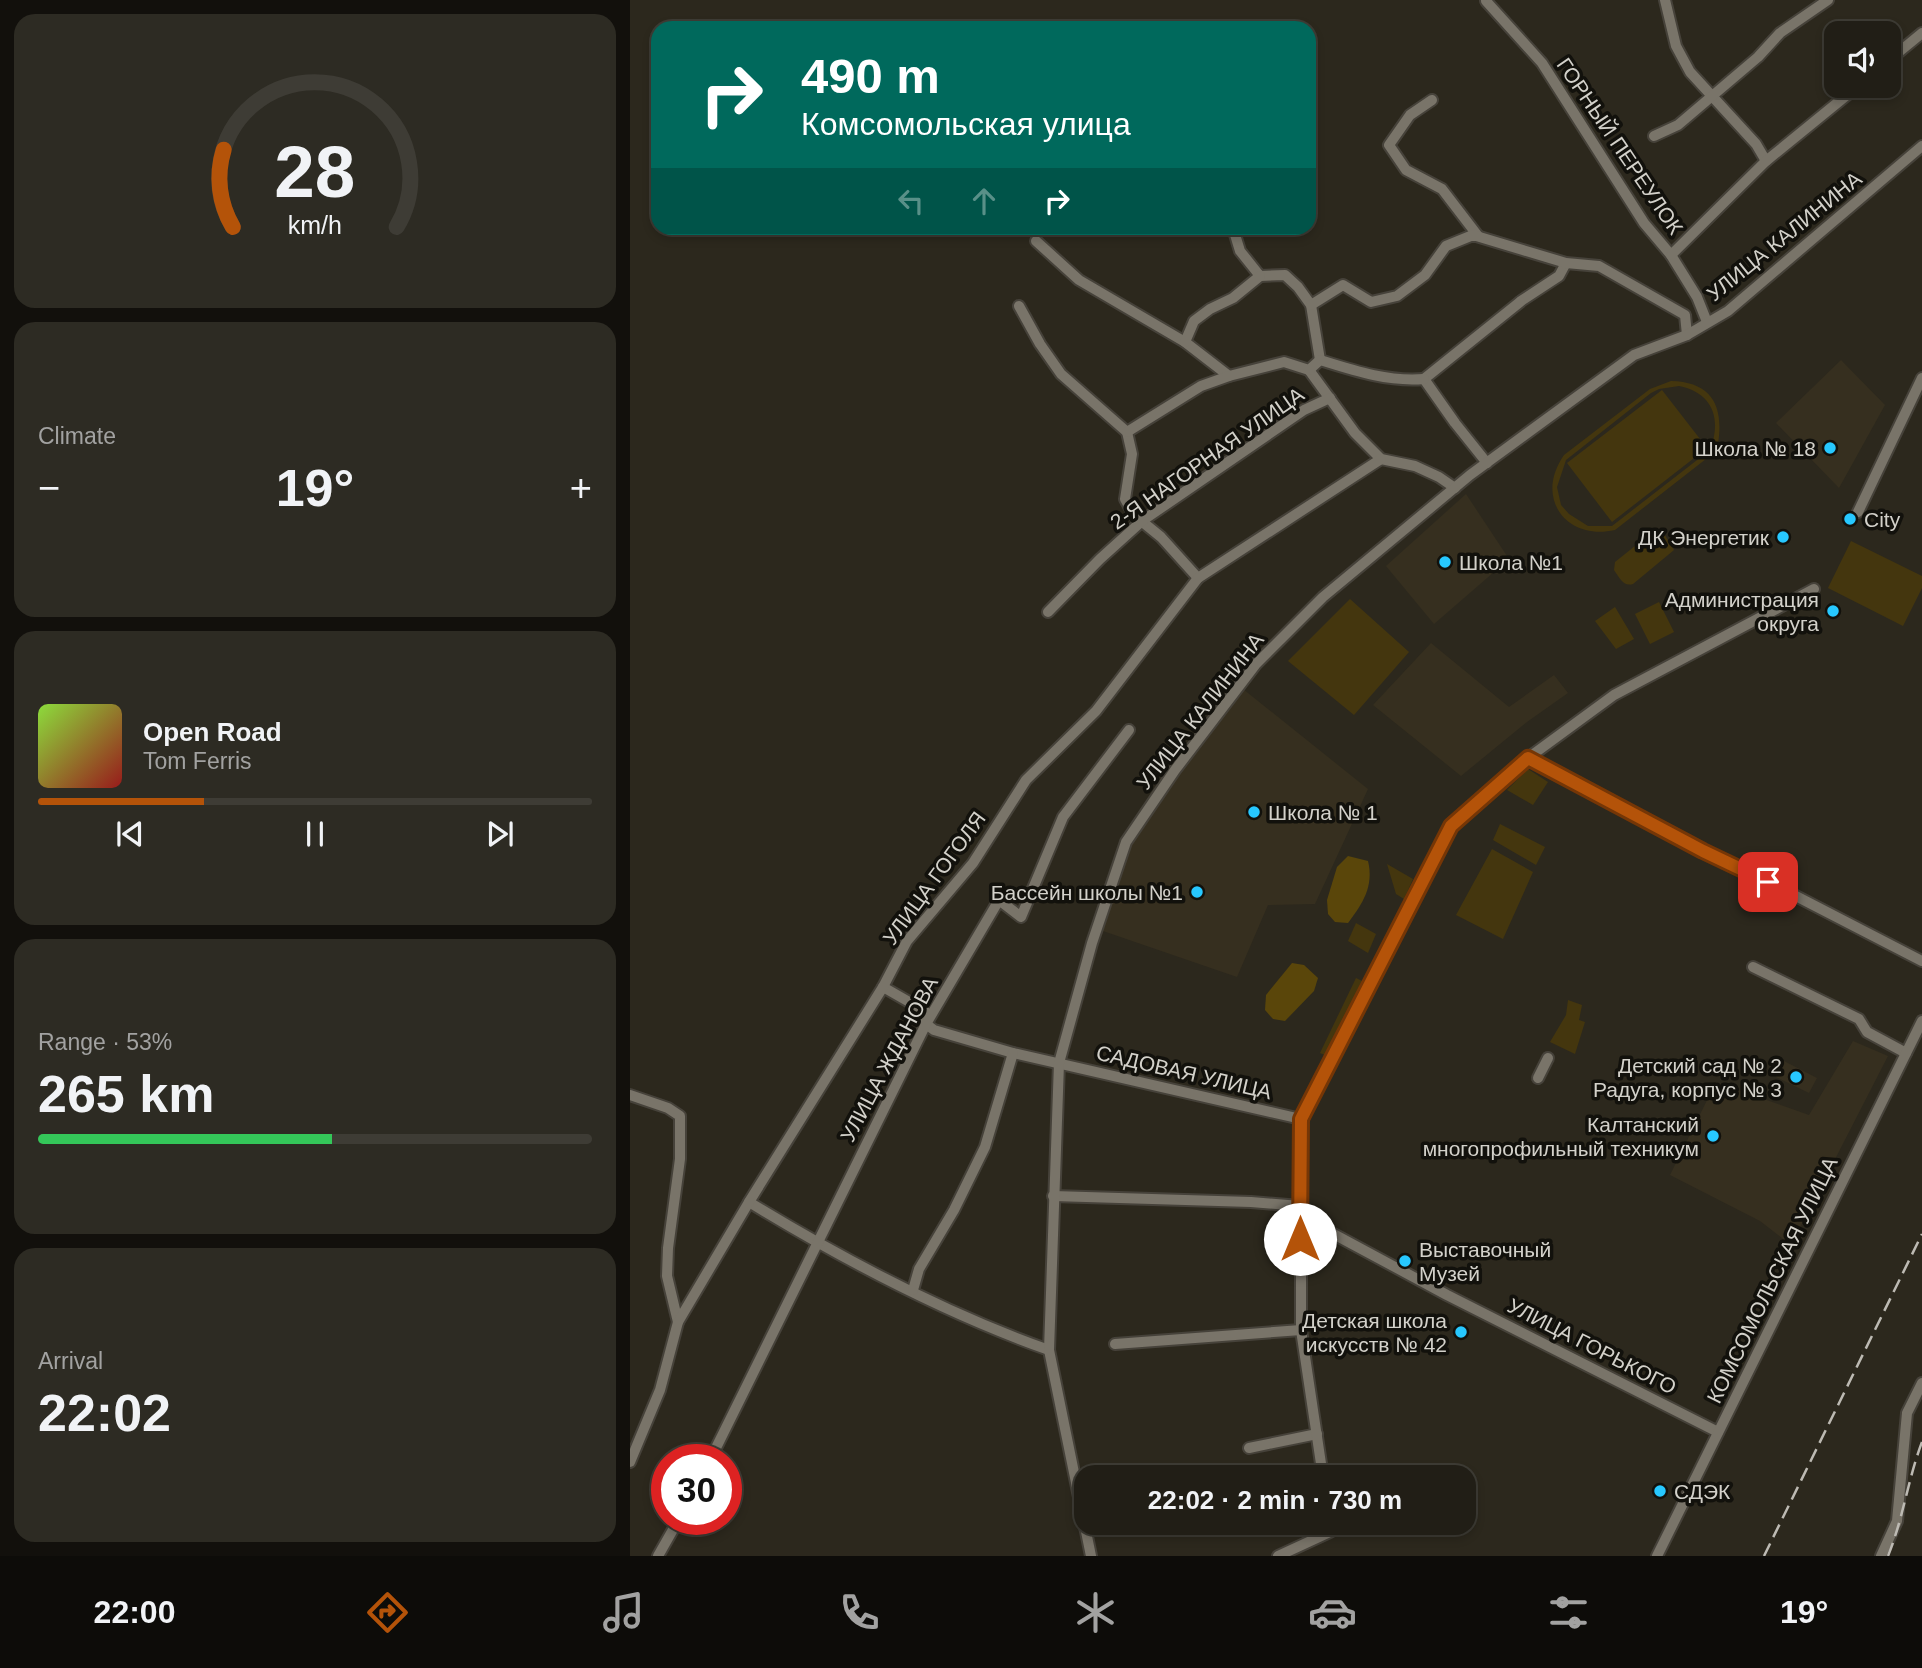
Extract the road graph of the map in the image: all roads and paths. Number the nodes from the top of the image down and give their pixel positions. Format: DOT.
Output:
graph roads {
  1 [pos="1665,0"];
  2 [pos="1828,0"];
  3 [pos="1486,1"];
  4 [pos="1922,33"];
  5 [pos="1901,50"];
  6 [pos="1712,95"];
  7 [pos="1843,98"];
  8 [pos="1432,100"];
  9 [pos="1654,136"];
  10 [pos="1920,152"];
  11 [pos="1766,161"];
  12 [pos="1235,235"];
  13 [pos="1478,236"];
  14 [pos="1037,241"];
  15 [pos="1671,256"];
  16 [pos="1566,262"];
  17 [pos="1260,276"];
  18 [pos="1311,305"];
  19 [pos="1019,306"];
  20 [pos="1707,322"];
  21 [pos="1687,335"];
  22 [pos="1185,342"];
  23 [pos="1320,360"];
  24 [pos="1309,370"];
  25 [pos="1229,376"];
  26 [pos="1922,378"];
  27 [pos="1424,379"];
  28 [pos="1330,398"];
  29 [pos="1127,432"];
  30 [pos="1381,458"];
  31 [pos="1487,463"];
  32 [pos="1455,488"];
  33 [pos="1858,512"];
  34 [pos="1142,521"];
  35 [pos="1198,578"];
  36 [pos="1814,589"];
  37 [pos="1048,612"];
  38 [pos="1129,730"];
  39 [pos="1528,758"];
  40 [pos="1922,961"];
  41 [pos="1753,967"];
  42 [pos="883,987"];
  43 [pos="1922,1020"];
  44 [pos="926,1024"];
  45 [pos="1013,1053"];
  46 [pos="1906,1053"];
  47 [pos="1548,1058"];
  48 [pos="1059,1063"];
  49 [pos="1538,1078"];
  50 [pos="630,1095"];
  51 [pos="1301,1119"];
  52 [pos="1053,1196"];
  53 [pos="749,1202"];
  54 [pos="1300,1211"];
  55 [pos="816,1242"];
  56 [pos="913,1290"];
  57 [pos="678,1322"];
  58 [pos="1301,1330"];
  59 [pos="1115,1344"];
  60 [pos="1049,1350"];
  61 [pos="1922,1383"];
  62 [pos="1718,1432"];
  63 [pos="1317,1434"];
  64 [pos="718,1444"];
  65 [pos="1249,1448"];
  66 [pos="630,1462"];
  67 [pos="1321,1465"];
  68 [pos="670,1535"];
  69 [pos="1316,1535"];
  70 [pos="658,1556"];
  71 [pos="1091,1556"];
  72 [pos="1278,1556"];
  73 [pos="1657,1556"];
  74 [pos="1881,1556"];
  1 -- 6 [label="street"];
  2 -- 6 [label="street"];
  3 -- 15 [label="street, ГОРНЫЙ ПЕРЕУЛОК"];
  4 -- 5 [label="street"];
  6 -- 9 [label="street"];
  6 -- 11 [label="street"];
  7 -- 11 [label="street"];
  8 -- 13 [label="street"];
  10 -- 20 [label="street, УЛИЦА КАЛИНИНА"];
  11 -- 15 [label="street"];
  12 -- 17 [label="street"];
  13 -- 16 [label="street"];
  13 -- 18 [label="street"];
  14 -- 22 [label="street"];
  15 -- 20 [label="street, ГОРНЫЙ ПЕРЕУЛОК"];
  16 -- 21 [label="street"];
  16 -- 27 [label="street"];
  17 -- 18 [label="street"];
  17 -- 22 [label="street"];
  18 -- 23 [label="street"];
  19 -- 29 [label="street"];
  20 -- 21 [label="street, УЛИЦА КАЛИНИНА"];
  21 -- 31 [label="street, УЛИЦА КАЛИНИНА"];
  22 -- 25 [label="street"];
  23 -- 24 [label="street"];
  23 -- 27 [label="street"];
  24 -- 25 [label="street"];
  24 -- 28 [label="street"];
  25 -- 29 [label="street"];
  26 -- 33 [label="street"];
  27 -- 31 [label="street"];
  28 -- 30 [label="street"];
  28 -- 34 [label="street, 2-Я НАГОРНАЯ УЛИЦА"];
  29 -- 34 [label="street"];
  30 -- 32 [label="street"];
  30 -- 35 [label="street, УЛИЦА ГОГОЛЯ"];
  31 -- 32 [label="street, УЛИЦА КАЛИНИНА"];
  32 -- 48 [label="street, УЛИЦА КАЛИНИНА"];
  34 -- 35 [label="street"];
  34 -- 37 [label="street, 2-Я НАГОРНАЯ УЛИЦА"];
  35 -- 42 [label="street, УЛИЦА ГОГОЛЯ"];
  36 -- 39 [label="street"];
  38 -- 44 [label="street, УЛИЦА ЖДАНОВА"];
  39 -- 40 [label="street"];
  39 -- 51 [label="street"];
  41 -- 46 [label="street"];
  42 -- 44 [label="street"];
  42 -- 53 [label="street, УЛИЦА ГОГОЛЯ"];
  43 -- 46 [label="street, КОМСОМОЛЬСКАЯ УЛИЦА"];
  44 -- 45 [label="street, САДОВАЯ УЛИЦА"];
  44 -- 55 [label="street, УЛИЦА ЖДАНОВА"];
  45 -- 48 [label="street, САДОВАЯ УЛИЦА"];
  45 -- 56 [label="street"];
  46 -- 62 [label="street, КОМСОМОЛЬСКАЯ УЛИЦА"];
  47 -- 49 [label="street"];
  48 -- 51 [label="street, САДОВАЯ УЛИЦА"];
  48 -- 52 [label="street, УЛИЦА КАЛИНИНА"];
  50 -- 57 [label="street"];
  51 -- 54 [label="street"];
  52 -- 54 [label="street"];
  52 -- 60 [label="street, УЛИЦА КАЛИНИНА"];
  53 -- 55 [label="street"];
  53 -- 57 [label="street, УЛИЦА ГОГОЛЯ"];
  54 -- 58 [label="street"];
  54 -- 62 [label="street, УЛИЦА ГОРЬКОГО"];
  55 -- 56 [label="street"];
  55 -- 64 [label="street, УЛИЦА ЖДАНОВА"];
  56 -- 60 [label="street"];
  57 -- 66 [label="street, УЛИЦА ГОГОЛЯ"];
  58 -- 59 [label="street"];
  58 -- 63 [label="street"];
  60 -- 71 [label="street, УЛИЦА КАЛИНИНА"];
  61 -- 74 [label="street"];
  62 -- 73 [label="street, КОМСОМОЛЬСКАЯ УЛИЦА"];
  63 -- 65 [label="street"];
  63 -- 67 [label="street"];
  68 -- 70 [label="street"];
  69 -- 72 [label="street"];
}
